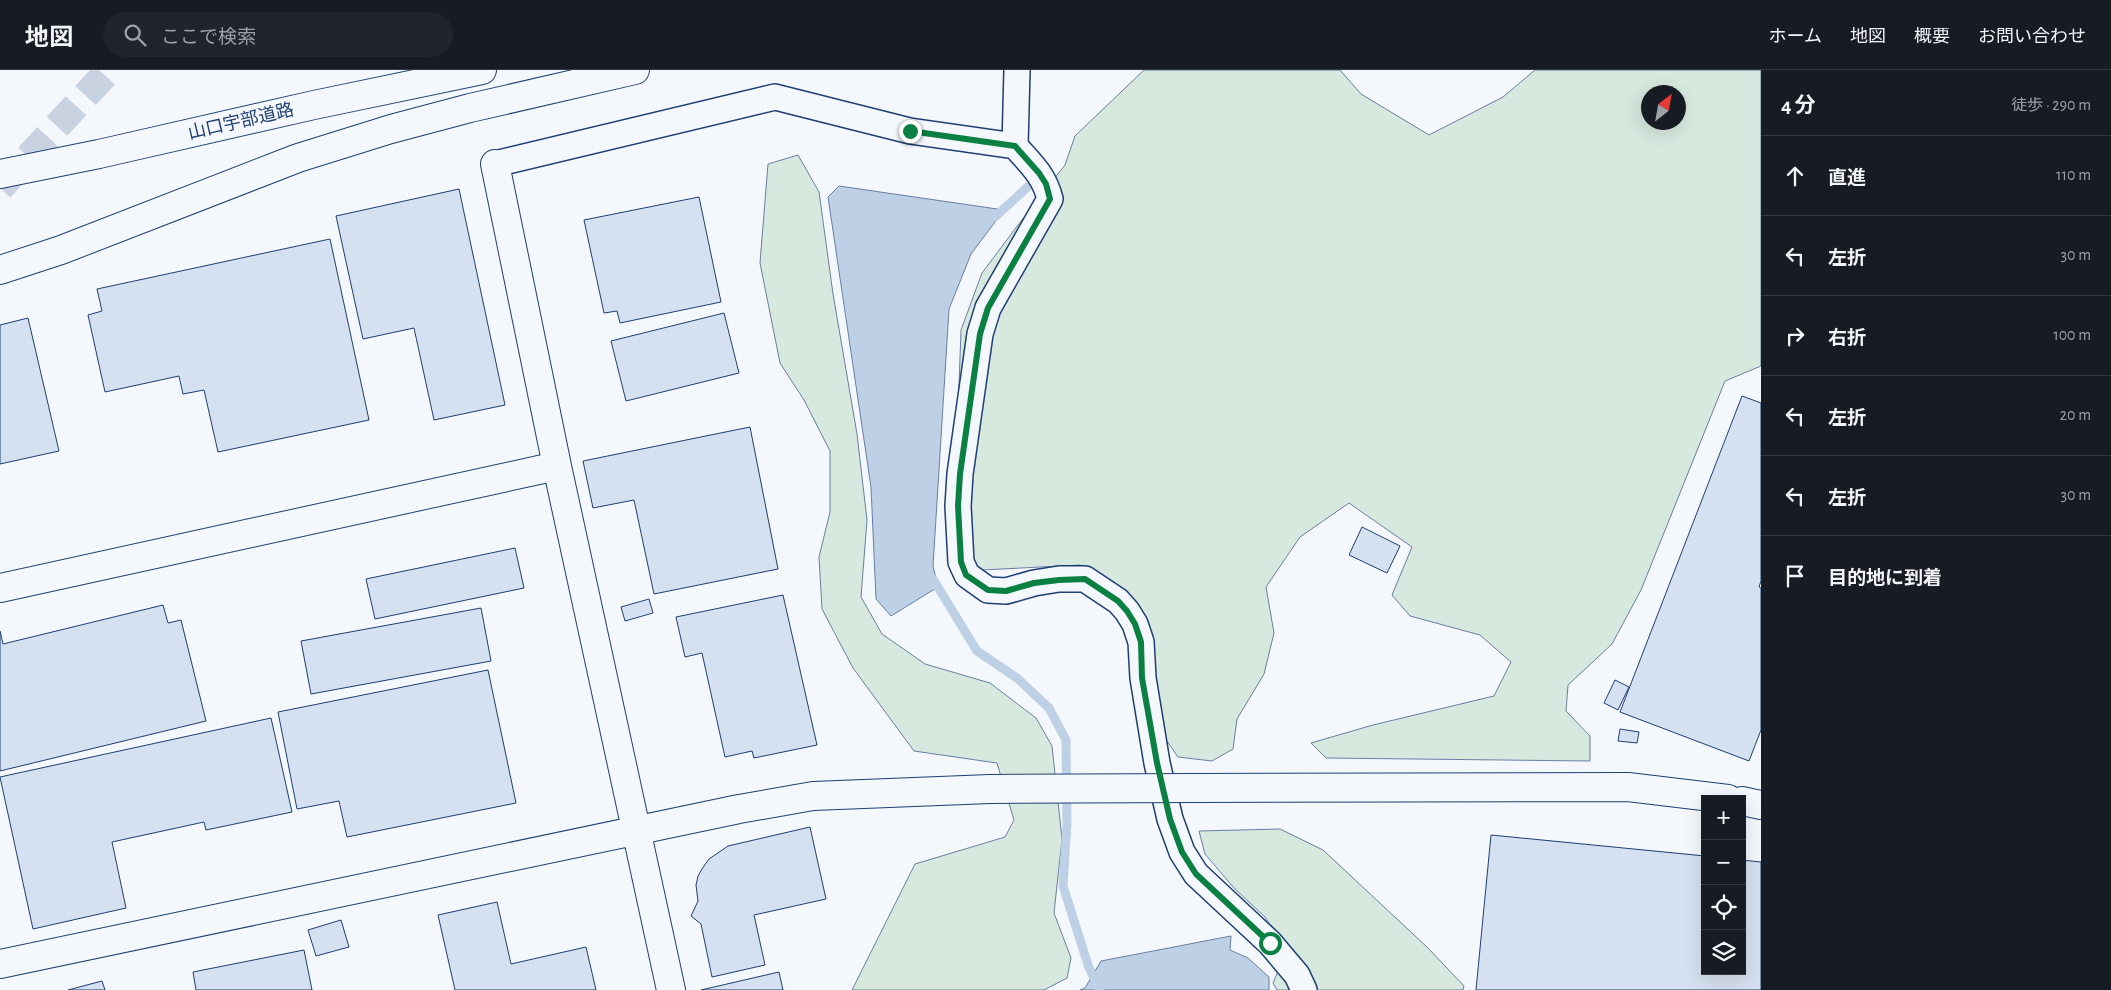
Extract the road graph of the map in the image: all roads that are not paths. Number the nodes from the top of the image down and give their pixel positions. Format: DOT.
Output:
graph roads {
  1 [pos="409,70"];
  2 [pos="482,70"];
  3 [pos="635,70"];
  4 [pos="1017,70"];
  5 [pos="1015,146"];
  6 [pos="0,159"];
  7 [pos="495,164"];
  8 [pos="0,174"];
  9 [pos="0,270"];
  10 [pos="557,466"];
  11 [pos="0,588"];
  12 [pos="1701,796"];
  13 [pos="1746,802"];
  14 [pos="1761,805"];
  15 [pos="636,829"];
  16 [pos="0,964"];
  17 [pos="671,990"];
  18 [pos="1304,990"];
  1 -- 6 [label="main road, 山口宇部道路"];
  2 -- 8 [label="main road, 山口宇部道路"];
  3 -- 9 [label="main road"];
  4 -- 5 [label="street"];
  5 -- 7 [label="street"];
  5 -- 18 [label="street"];
  7 -- 10 [label="main road"];
  10 -- 11 [label="main road"];
  10 -- 15 [label="main road"];
  12 -- 15 [label="main road, bridge"];
  13 -- 14 [label="main road"];
  15 -- 16 [label="main road"];
  15 -- 17 [label="main road"];
}
